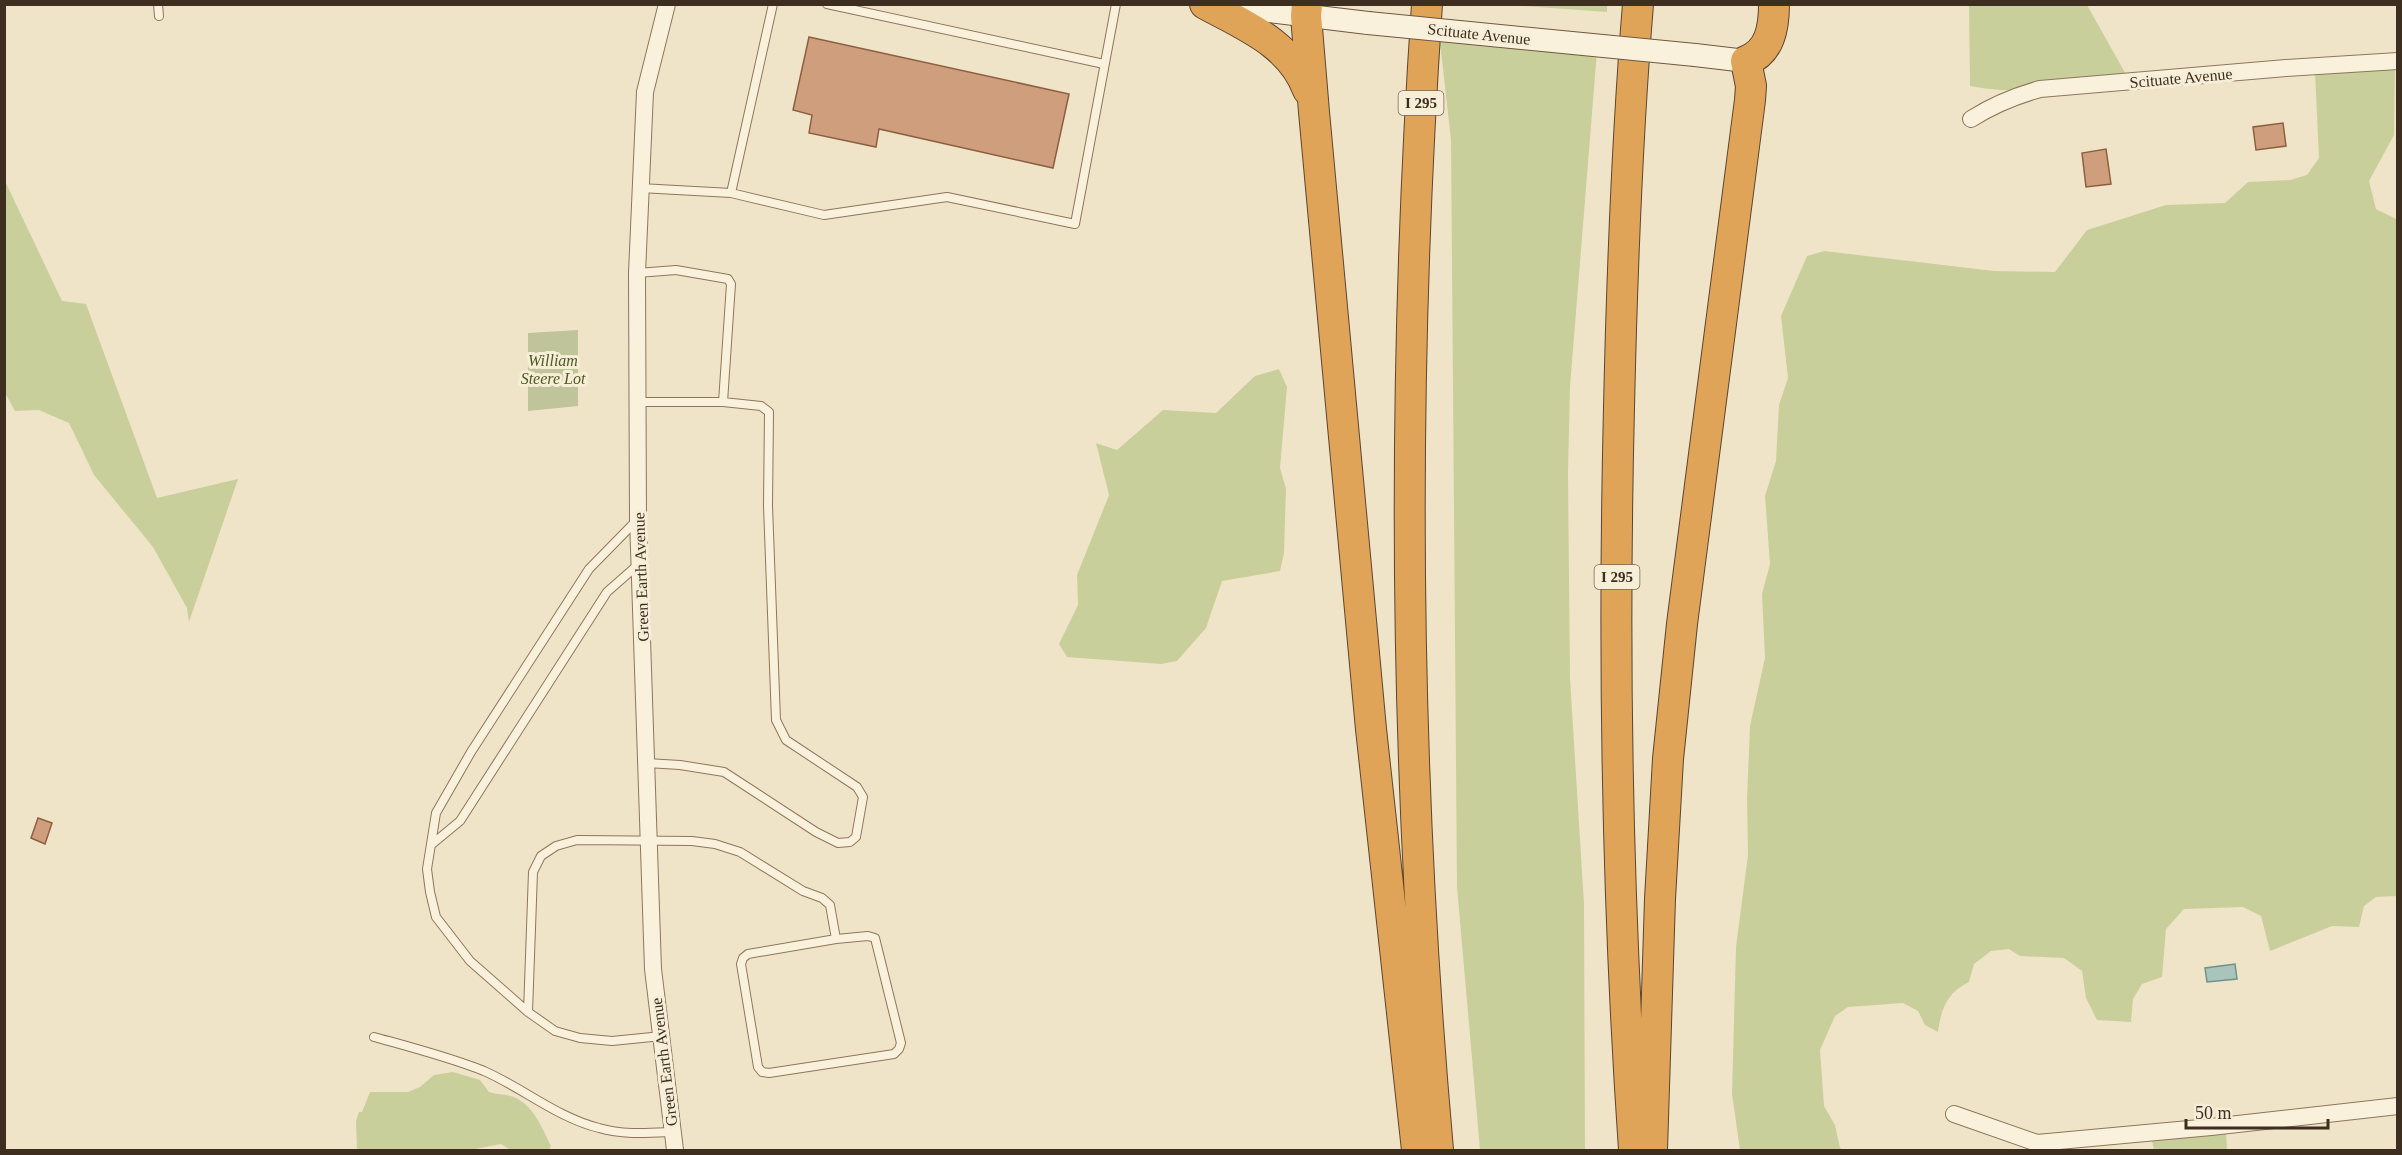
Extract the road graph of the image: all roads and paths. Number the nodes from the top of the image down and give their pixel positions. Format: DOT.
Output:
graph roads {
  1 [pos="158,4"];
  2 [pos="667,4"];
  3 [pos="773,4"];
  4 [pos="827,4"];
  5 [pos="1116,4"];
  6 [pos="1205,4"];
  7 [pos="1212,4"];
  8 [pos="1427,4"];
  9 [pos="1638,4"];
  10 [pos="1774,4"];
  11 [pos="1307,10"];
  12 [pos="159,16"];
  13 [pos="1746,61"];
  14 [pos="2397,61"];
  15 [pos="1104,64"];
  16 [pos="1314,112"];
  17 [pos="1971,119"];
  18 [pos="640,188"];
  19 [pos="731,193"];
  20 [pos="637,273"];
  21 [pos="638,402"];
  22 [pos="723,402"];
  23 [pos="638,519"];
  24 [pos="640,563"];
  25 [pos="647,763"];
  26 [pos="650,840"];
  27 [pos="431,845"];
  28 [pos="836,939"];
  29 [pos="528,1012"];
  30 [pos="662,1036"];
  31 [pos="374,1037"];
  32 [pos="2397,1106"];
  33 [pos="1954,1114"];
  34 [pos="673,1132"];
  35 [pos="675,1150"];
  36 [pos="1417,1150"];
  37 [pos="1438,1150"];
  38 [pos="1634,1150"];
  39 [pos="1652,1150"];
  1 -- 12 [label="lane"];
  2 -- 18 [label="street, Green Earth Avenue"];
  3 -- 19 [label="lane"];
  4 -- 15 [label="lane"];
  5 -- 15 [label="lane"];
  6 -- 16 [label="highway"];
  7 -- 11 [label="main road, Scituate Avenue"];
  8 -- 37 [label="highway, I 295"];
  9 -- 38 [label="highway, I 295"];
  10 -- 13 [label="highway"];
  11 -- 13 [label="main road, Scituate Avenue, bridge"];
  11 -- 16 [label="highway"];
  13 -- 39 [label="highway"];
  14 -- 17 [label="street, Scituate Avenue"];
  15 -- 19 [label="lane"];
  16 -- 36 [label="highway"];
  18 -- 19 [label="lane"];
  18 -- 20 [label="street, Green Earth Avenue"];
  20 -- 21 [label="street, Green Earth Avenue"];
  20 -- 22 [label="lane"];
  21 -- 22 [label="lane"];
  21 -- 23 [label="street, Green Earth Avenue"];
  22 -- 25 [label="lane"];
  23 -- 24 [label="street, Green Earth Avenue"];
  23 -- 27 [label="lane"];
  24 -- 25 [label="street, Green Earth Avenue"];
  24 -- 27 [label="lane"];
  25 -- 26 [label="street, Green Earth Avenue"];
  26 -- 28 [label="lane"];
  26 -- 29 [label="lane"];
  26 -- 30 [label="street, Green Earth Avenue"];
  27 -- 29 [label="lane"];
  28 -- 28 [label="lane"];
  29 -- 30 [label="lane"];
  30 -- 34 [label="street, Green Earth Avenue"];
  31 -- 34 [label="lane"];
  32 -- 33 [label="street"];
  34 -- 35 [label="street, Green Earth Avenue"];
}
